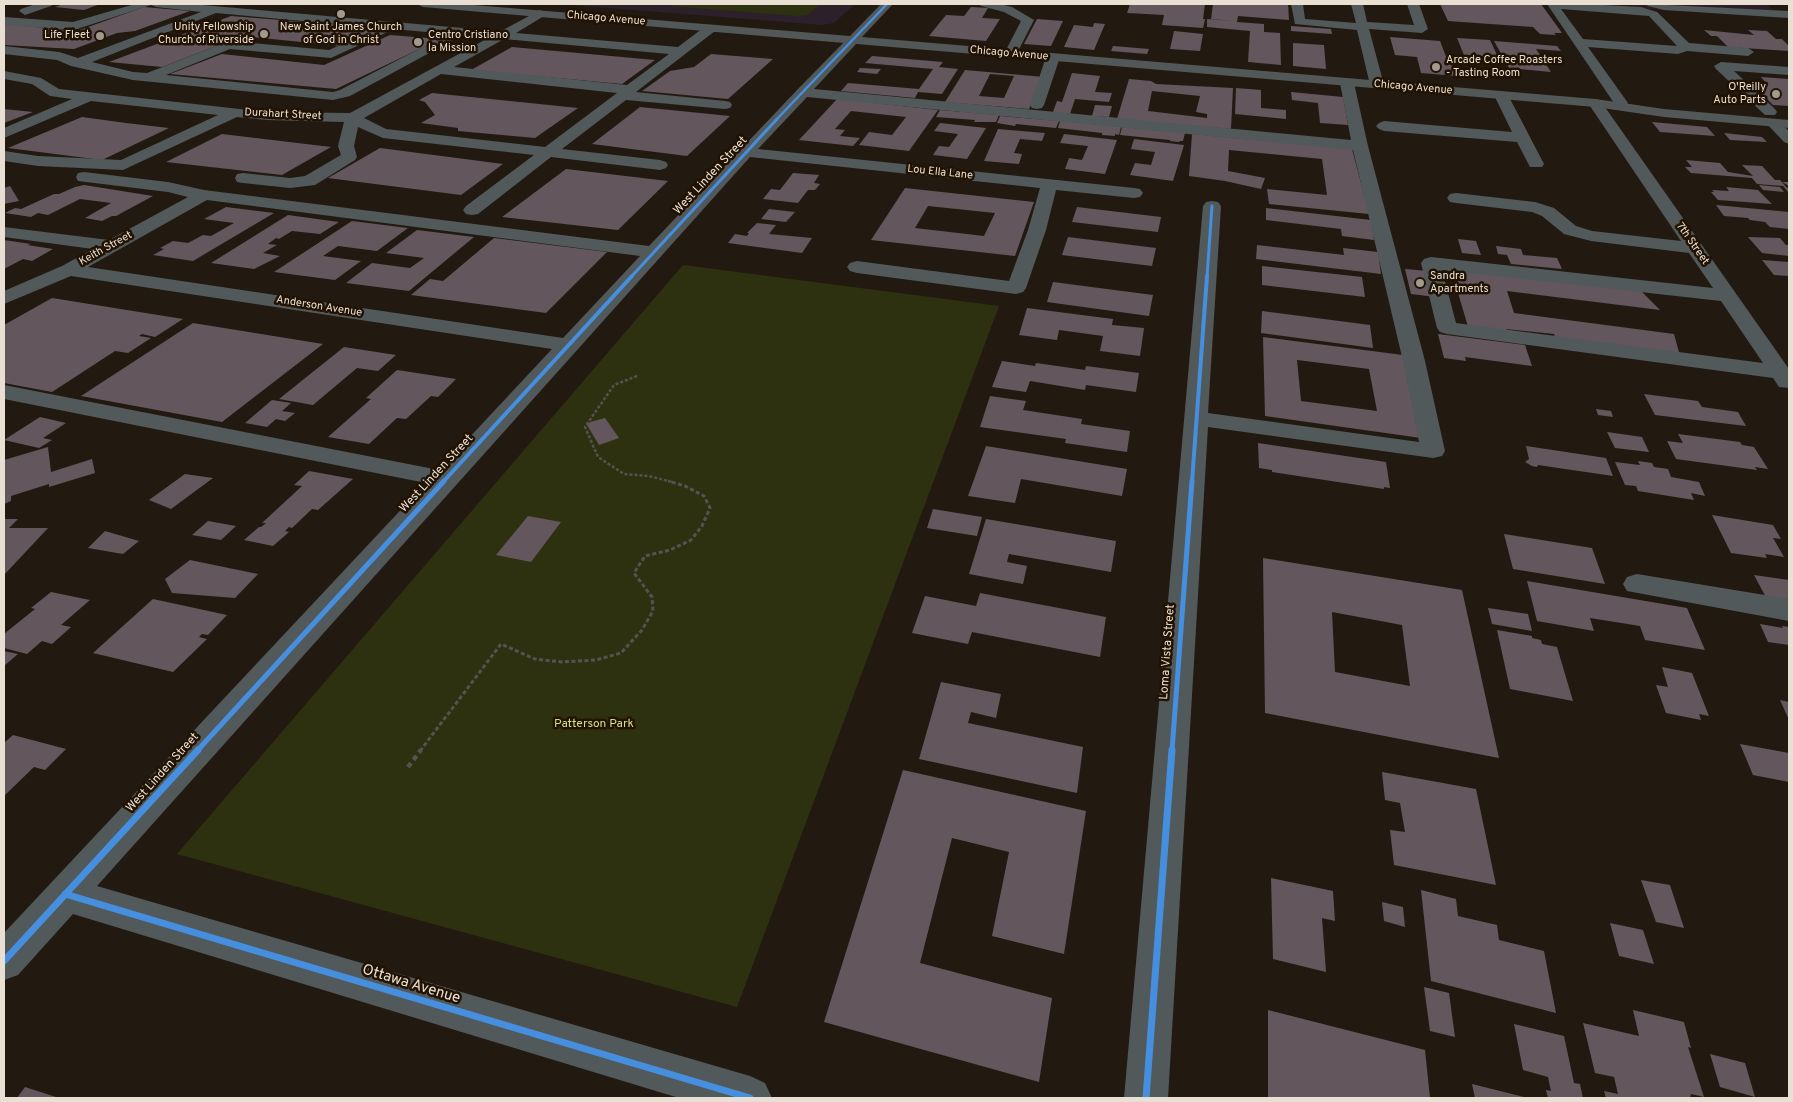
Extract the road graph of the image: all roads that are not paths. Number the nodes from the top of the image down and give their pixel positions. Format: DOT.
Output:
graph roads {
  1 [pos="47,4"];
  2 [pos="109,4"];
  3 [pos="146,4"];
  4 [pos="156,4"];
  5 [pos="234,4"];
  6 [pos="423,4"];
  7 [pos="888,4"];
  8 [pos="985,4"];
  9 [pos="1297,4"];
  10 [pos="1358,4"];
  11 [pos="1413,4"];
  12 [pos="1597,8"];
  13 [pos="4,9"];
  14 [pos="218,10"];
  15 [pos="1653,10"];
  16 [pos="24,11"];
  17 [pos="540,14"];
  18 [pos="1789,15"];
  19 [pos="4,21"];
  20 [pos="1608,21"];
  21 [pos="1789,24"];
  22 [pos="394,25"];
  23 [pos="1362,26"];
  24 [pos="711,28"];
  25 [pos="1618,34"];
  26 [pos="501,35"];
  27 [pos="853,40"];
  28 [pos="1579,43"];
  29 [pos="1629,47"];
  30 [pos="1685,47"];
  31 [pos="4,50"];
  32 [pos="681,51"];
  33 [pos="1761,53"];
  34 [pos="1010,54"];
  35 [pos="1053,58"];
  36 [pos="78,62"];
  37 [pos="439,70"];
  38 [pos="1789,71"];
  39 [pos="381,74"];
  40 [pos="4,76"];
  41 [pos="19,78"];
  42 [pos="148,78"];
  43 [pos="423,78"];
  44 [pos="1347,83"];
  45 [pos="1377,85"];
  46 [pos="627,92"];
  47 [pos="803,92"];
  48 [pos="1502,95"];
  49 [pos="90,97"];
  50 [pos="1595,103"];
  51 [pos="1621,103"];
  52 [pos="1037,105"];
  53 [pos="725,106"];
  54 [pos="236,112"];
  55 [pos="1789,114"];
  56 [pos="352,118"];
  57 [pos="1771,118"];
  58 [pos="1789,124"];
  59 [pos="1384,126"];
  60 [pos="4,132"];
  61 [pos="1523,138"];
  62 [pos="1789,138"];
  63 [pos="1360,146"];
  64 [pos="548,152"];
  65 [pos="746,152"];
  66 [pos="4,156"];
  67 [pos="1536,164"];
  68 [pos="660,165"];
  69 [pos="84,177"];
  70 [pos="243,178"];
  71 [pos="1049,184"];
  72 [pos="1134,193"];
  73 [pos="204,195"];
  74 [pos="1456,198"];
  75 [pos="1212,206"];
  76 [pos="472,210"];
  77 [pos="4,232"];
  78 [pos="113,246"];
  79 [pos="1695,248"];
  80 [pos="654,252"];
  81 [pos="857,267"];
  82 [pos="69,270"];
  83 [pos="1728,296"];
  84 [pos="4,298"];
  85 [pos="569,345"];
  86 [pos="1785,378"];
  87 [pos="4,392"];
  88 [pos="1196,418"];
  89 [pos="446,479"];
  90 [pos="1637,584"];
  91 [pos="1789,610"];
  92 [pos="65,894"];
  93 [pos="4,961"];
  94 [pos="750,1098"];
  95 [pos="1146,1098"];
  1 -- 16 [label="street"];
  2 -- 16 [label="street"];
  3 -- 19 [label="street"];
  4 -- 14 [label="street"];
  5 -- 14 [label="street"];
  6 -- 17 [label="main road, Chicago Avenue"];
  7 -- 27 [label="main road, West Linden Street"];
  8 -- 34 [label="street"];
  9 -- 23 [label="street"];
  10 -- 23 [label="street"];
  11 -- 23 [label="street"];
  12 -- 15 [label="street"];
  12 -- 20 [label="street"];
  12 -- 28 [label="street"];
  13 -- 16 [label="street"];
  14 -- 22 [label="street"];
  14 -- 36 [label="street"];
  15 -- 18 [label="street"];
  15 -- 21 [label="street"];
  15 -- 30 [label="street"];
  17 -- 24 [label="main road, Chicago Avenue"];
  17 -- 26 [label="street"];
  22 -- 39 [label="street"];
  22 -- 42 [label="street"];
  23 -- 45 [label="street"];
  24 -- 27 [label="main road, Chicago Avenue"];
  24 -- 32 [label="street"];
  25 -- 29 [label="street"];
  26 -- 32 [label="street"];
  26 -- 37 [label="street"];
  27 -- 34 [label="main road, Chicago Avenue"];
  27 -- 47 [label="street, West Linden Street"];
  28 -- 29 [label="street"];
  28 -- 51 [label="street"];
  29 -- 30 [label="street"];
  30 -- 33 [label="street"];
  31 -- 36 [label="street"];
  32 -- 46 [label="street"];
  34 -- 35 [label="main road, Chicago Avenue"];
  35 -- 44 [label="main road, Chicago Avenue"];
  35 -- 52 [label="street"];
  36 -- 41 [label="street"];
  36 -- 42 [label="street"];
  37 -- 43 [label="street"];
  37 -- 46 [label="street"];
  38 -- 57 [label="street"];
  39 -- 42 [label="street"];
  39 -- 43 [label="street"];
  40 -- 41 [label="street, Durahart Street"];
  41 -- 49 [label="street, Durahart Street"];
  43 -- 56 [label="street"];
  44 -- 45 [label="main road, Chicago Avenue"];
  44 -- 63 [label="street"];
  45 -- 48 [label="main road, Chicago Avenue"];
  46 -- 53 [label="street"];
  46 -- 64 [label="street"];
  47 -- 63 [label="street"];
  47 -- 65 [label="street, West Linden Street"];
  48 -- 50 [label="main road, Chicago Avenue"];
  48 -- 61 [label="street"];
  49 -- 54 [label="street, Durahart Street"];
  49 -- 60 [label="street"];
  50 -- 51 [label="main road, Chicago Avenue"];
  50 -- 57 [label="main road, Chicago Avenue"];
  50 -- 79 [label="street, 7th Street"];
  51 -- 57 [label="main road, Chicago Avenue"];
  54 -- 56 [label="street, Durahart Street"];
  54 -- 66 [label="street"];
  55 -- 57 [label="main road, Chicago Avenue"];
  56 -- 64 [label="street"];
  56 -- 70 [label="street"];
  57 -- 58 [label="main road, Chicago Avenue"];
  57 -- 62 [label="street"];
  59 -- 61 [label="street"];
  61 -- 67 [label="street"];
  63 -- 88 [label="street"];
  64 -- 68 [label="street"];
  64 -- 76 [label="street"];
  65 -- 71 [label="street, Lou Ella Lane"];
  65 -- 80 [label="street, West Linden Street"];
  69 -- 73 [label="street"];
  71 -- 72 [label="street, Lou Ella Lane"];
  71 -- 81 [label="street"];
  73 -- 78 [label="street, Keith Street"];
  73 -- 80 [label="street"];
  74 -- 79 [label="street"];
  75 -- 88 [label="street, Loma Vista Street"];
  77 -- 78 [label="street"];
  78 -- 82 [label="street, Keith Street"];
  79 -- 83 [label="street, 7th Street"];
  80 -- 85 [label="street, West Linden Street"];
  82 -- 84 [label="street, Keith Street"];
  82 -- 85 [label="street, Anderson Avenue"];
  83 -- 86 [label="street, 7th Street"];
  83 -- 86 [label="street"];
  85 -- 89 [label="street, West Linden Street"];
  87 -- 89 [label="street"];
  88 -- 95 [label="street, Loma Vista Street"];
  89 -- 92 [label="street, West Linden Street"];
  90 -- 91 [label="street"];
  92 -- 93 [label="street, West Linden Street"];
  92 -- 94 [label="street, Ottawa Avenue"];
}
